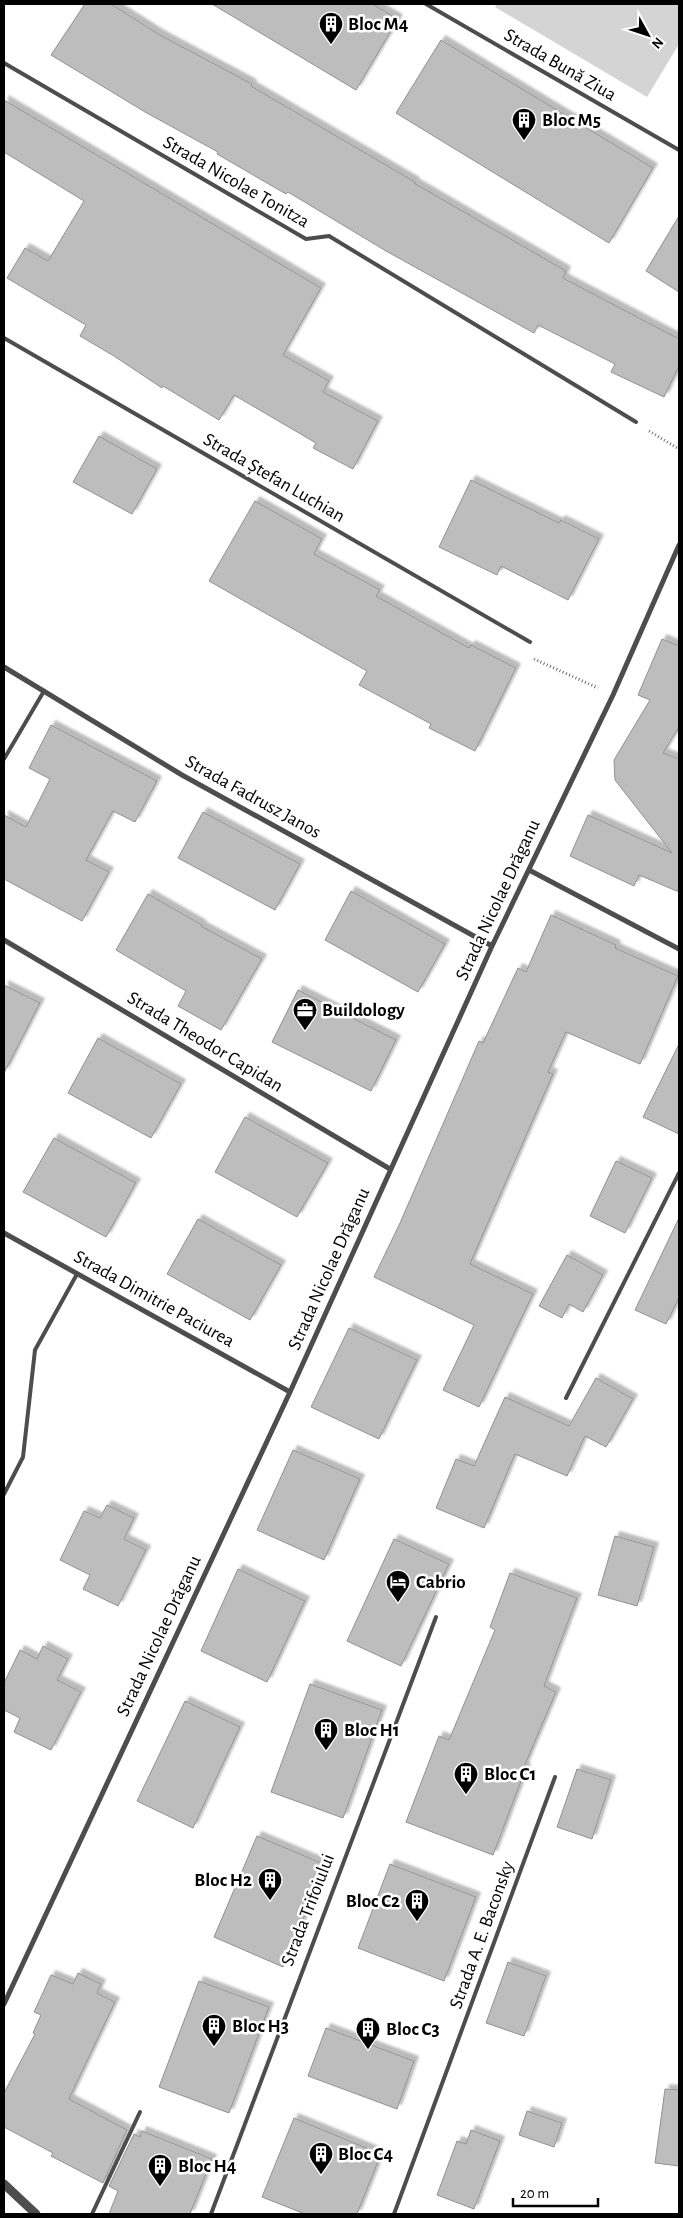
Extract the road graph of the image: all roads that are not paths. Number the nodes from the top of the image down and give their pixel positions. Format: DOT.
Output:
graph roads {
  1 [pos="426,4"];
  2 [pos="4,63"];
  3 [pos="679,150"];
  4 [pos="4,338"];
  5 [pos="636,422"];
  6 [pos="679,545"];
  7 [pos="530,642"];
  8 [pos="4,667"];
  9 [pos="44,691"];
  10 [pos="4,759"];
  11 [pos="529,870"];
  12 [pos="4,940"];
  13 [pos="492,946"];
  14 [pos="679,949"];
  15 [pos="390,1169"];
  16 [pos="679,1173"];
  17 [pos="4,1233"];
  18 [pos="77,1274"];
  19 [pos="290,1392"];
  20 [pos="566,1398"];
  21 [pos="4,1494"];
  22 [pos="436,1617"];
  23 [pos="555,1778"];
  24 [pos="4,2004"];
  25 [pos="140,2112"];
  26 [pos="4,2184"];
  27 [pos="36,2214"];
  28 [pos="92,2214"];
  29 [pos="211,2214"];
  30 [pos="394,2214"];
  1 -- 3 [label="lane, Strada Bună Ziua"];
  2 -- 5 [label="lane, Strada Nicolae Tonitza"];
  4 -- 7 [label="lane, Strada Ștefan Luchian"];
  6 -- 11 [label="street, Strada Nicolae Drăganu"];
  8 -- 9 [label="street, Strada Fadrusz Janos"];
  9 -- 10 [label="lane"];
  9 -- 13 [label="street, Strada Fadrusz Janos"];
  11 -- 13 [label="street, Strada Nicolae Drăganu"];
  11 -- 14 [label="street"];
  12 -- 15 [label="street, Strada Theodor Capidan"];
  13 -- 15 [label="street, Strada Nicolae Drăganu"];
  15 -- 19 [label="street, Strada Nicolae Drăganu"];
  16 -- 20 [label="lane"];
  17 -- 18 [label="street, Strada Dimitrie Paciurea"];
  18 -- 19 [label="street, Strada Dimitrie Paciurea"];
  18 -- 21 [label="lane"];
  19 -- 24 [label="street, Strada Nicolae Drăganu"];
  22 -- 29 [label="lane, Strada Trifoiului"];
  23 -- 30 [label="lane, Strada A. E. Baconsky"];
  25 -- 28 [label="lane"];
  26 -- 27 [label="street"];
}
